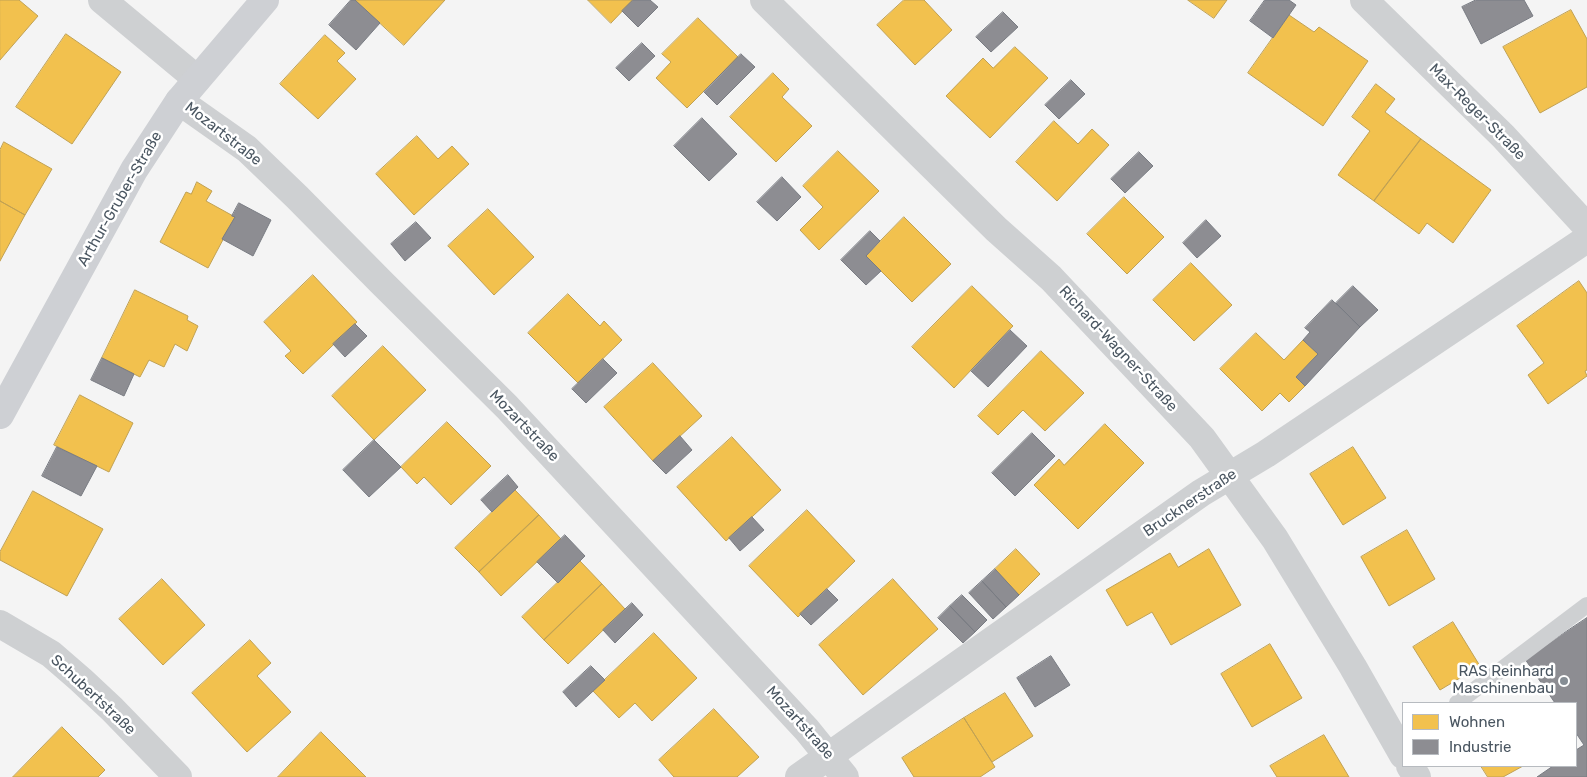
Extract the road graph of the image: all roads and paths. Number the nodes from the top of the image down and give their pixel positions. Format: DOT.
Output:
graph roads {
  1 [pos="102,0"];
  2 [pos="265,0"];
  3 [pos="764,0"];
  4 [pos="1364,0"];
  5 [pos="197,79"];
  6 [pos="179,100"];
  7 [pos="1587,227"];
  8 [pos="1587,239"];
  9 [pos="0,415"];
  10 [pos="1230,474"];
  11 [pos="1587,605"];
  12 [pos="0,624"];
  13 [pos="1458,702"];
  14 [pos="1402,749"];
  15 [pos="838,766"];
  16 [pos="178,777"];
  17 [pos="799,777"];
  1 -- 5 [label="street"];
  2 -- 5 [label="street, Arthur-Gruber-Straße"];
  3 -- 10 [label="street, Richard-Wagner-Straße"];
  4 -- 7 [label="street, Max-Reger-Straße"];
  5 -- 6 [label="street, Arthur-Gruber-Straße"];
  6 -- 9 [label="street, Arthur-Gruber-Straße"];
  6 -- 15 [label="street, Mozartstraße"];
  8 -- 10 [label="street, Brucknerstraße"];
  10 -- 14 [label="street, Richard-Wagner-Straße"];
  10 -- 15 [label="street, Brucknerstraße"];
  11 -- 13 [label="lane"];
  12 -- 16 [label="street, Schubertstraße"];
  15 -- 17 [label="street, Brucknerstraße"];
}
